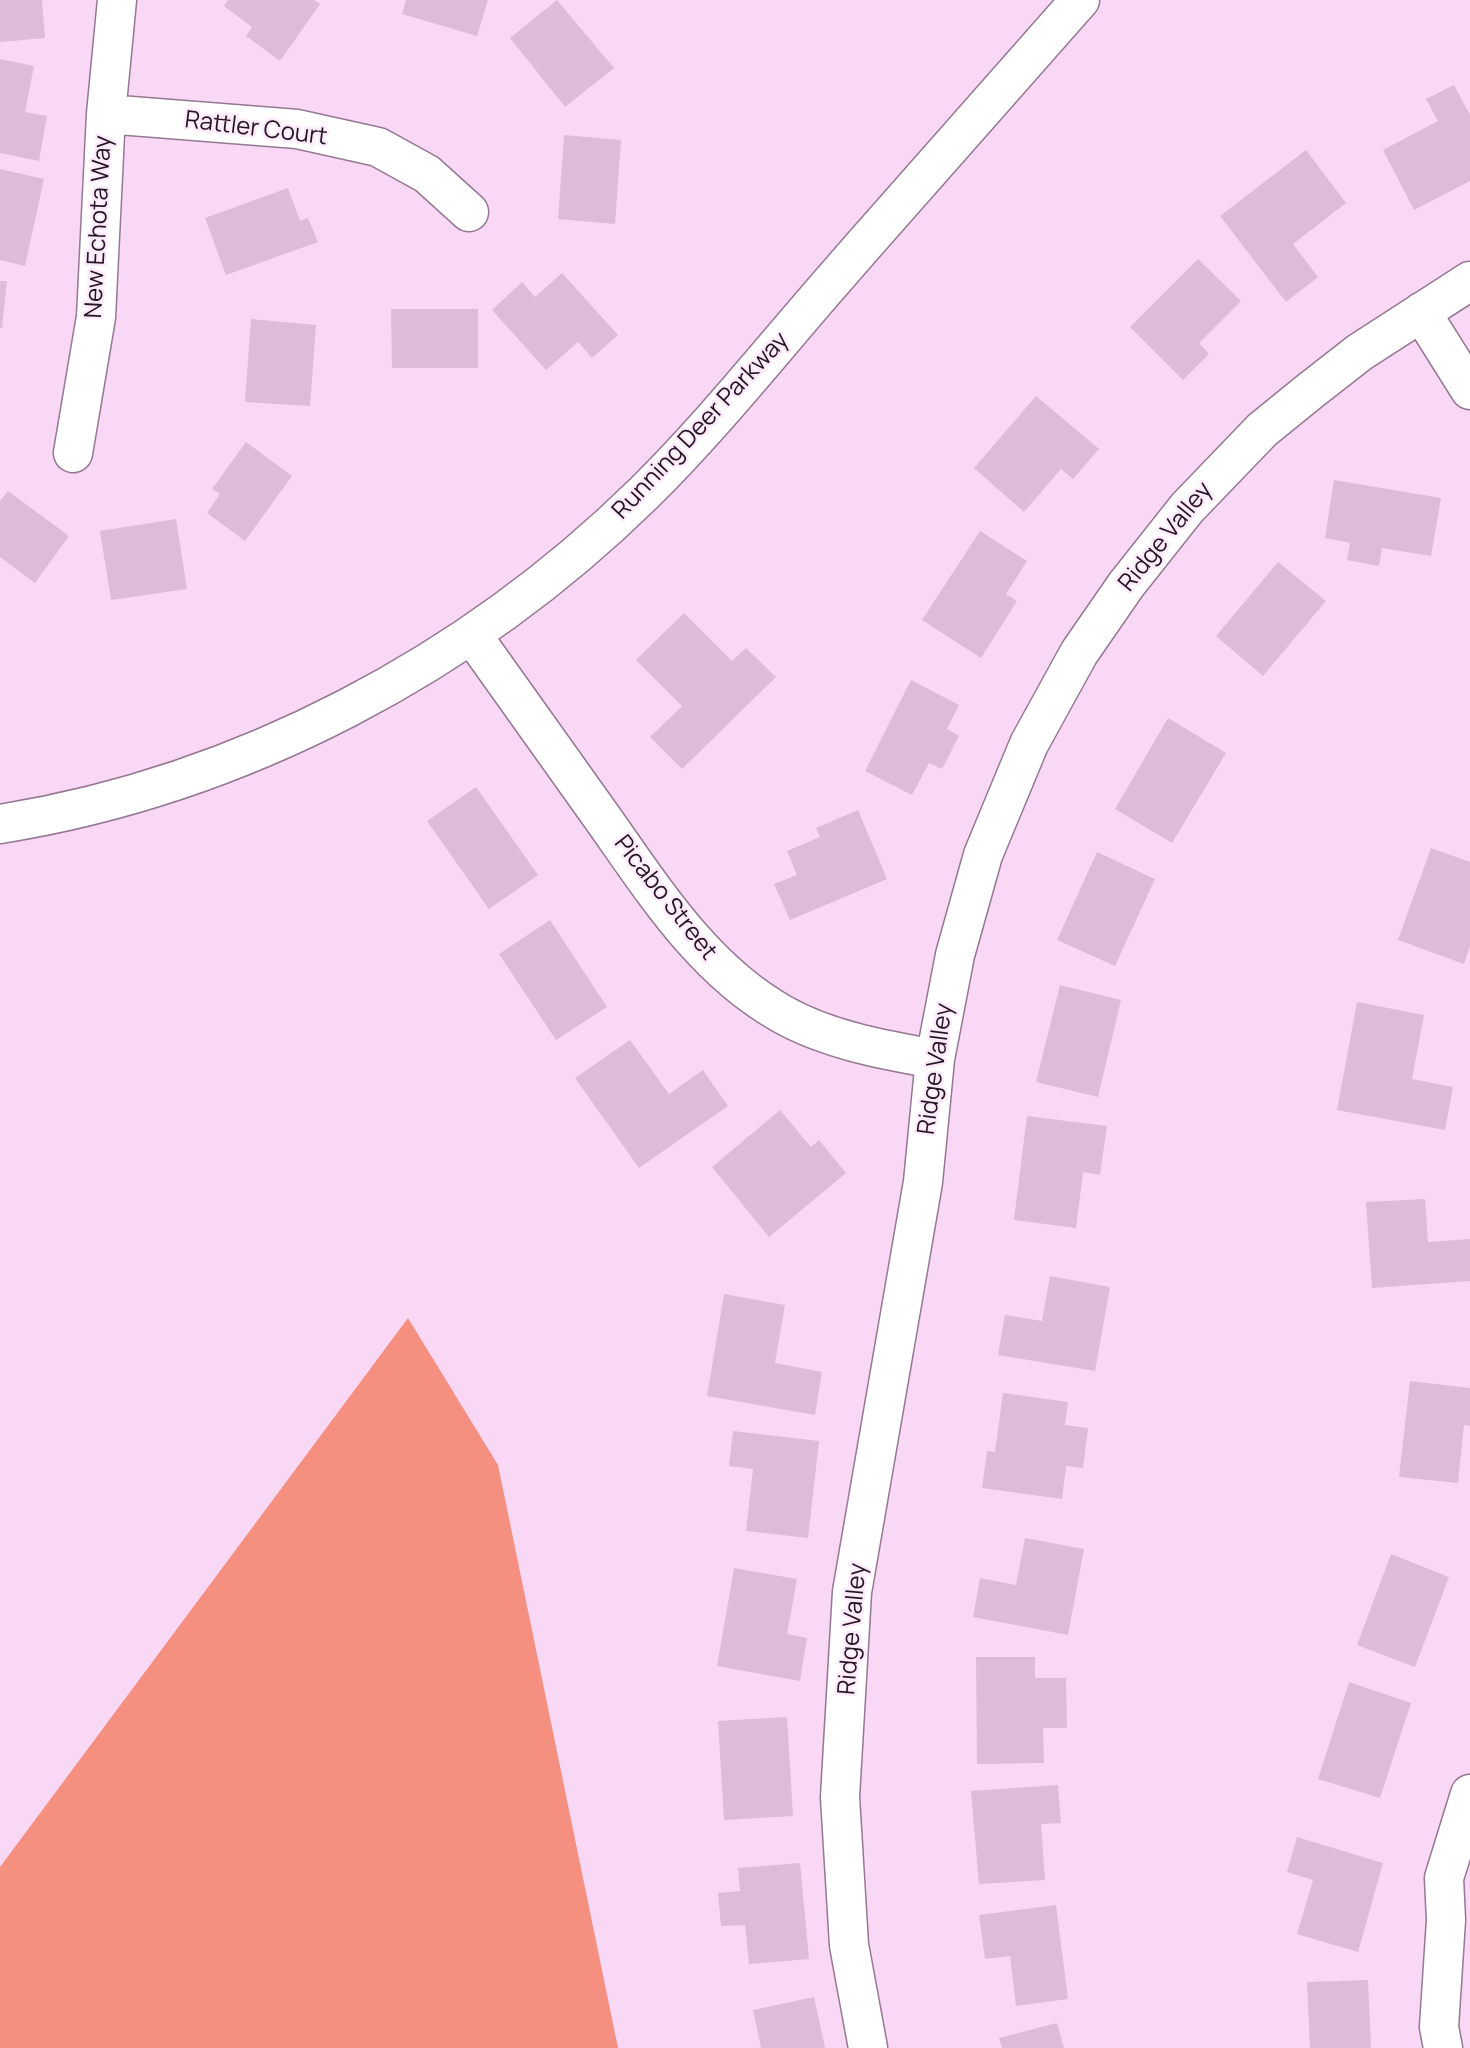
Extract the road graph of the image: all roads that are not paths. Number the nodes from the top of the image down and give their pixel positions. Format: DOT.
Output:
graph roads {
  1 [pos="117,0"];
  2 [pos="1080,0"];
  3 [pos="106,114"];
  4 [pos="469,212"];
  5 [pos="1470,281"];
  6 [pos="1422,312"];
  7 [pos="1470,390"];
  8 [pos="73,453"];
  9 [pos="471,635"];
  10 [pos="0,824"];
  11 [pos="934,1059"];
  12 [pos="1470,1794"];
  13 [pos="867,2048"];
  14 [pos="1443,2048"];
  1 -- 3 [label="street, New Echota Way"];
  2 -- 9 [label="street, Running Deer Parkway"];
  3 -- 4 [label="street, Rattler Court"];
  3 -- 8 [label="street, New Echota Way"];
  5 -- 6 [label="street, Ridge Valley"];
  6 -- 7 [label="street"];
  6 -- 11 [label="street, Ridge Valley"];
  9 -- 10 [label="street, Running Deer Parkway"];
  9 -- 11 [label="street, Picabo Street"];
  11 -- 13 [label="street, Ridge Valley"];
  12 -- 14 [label="street"];
}
